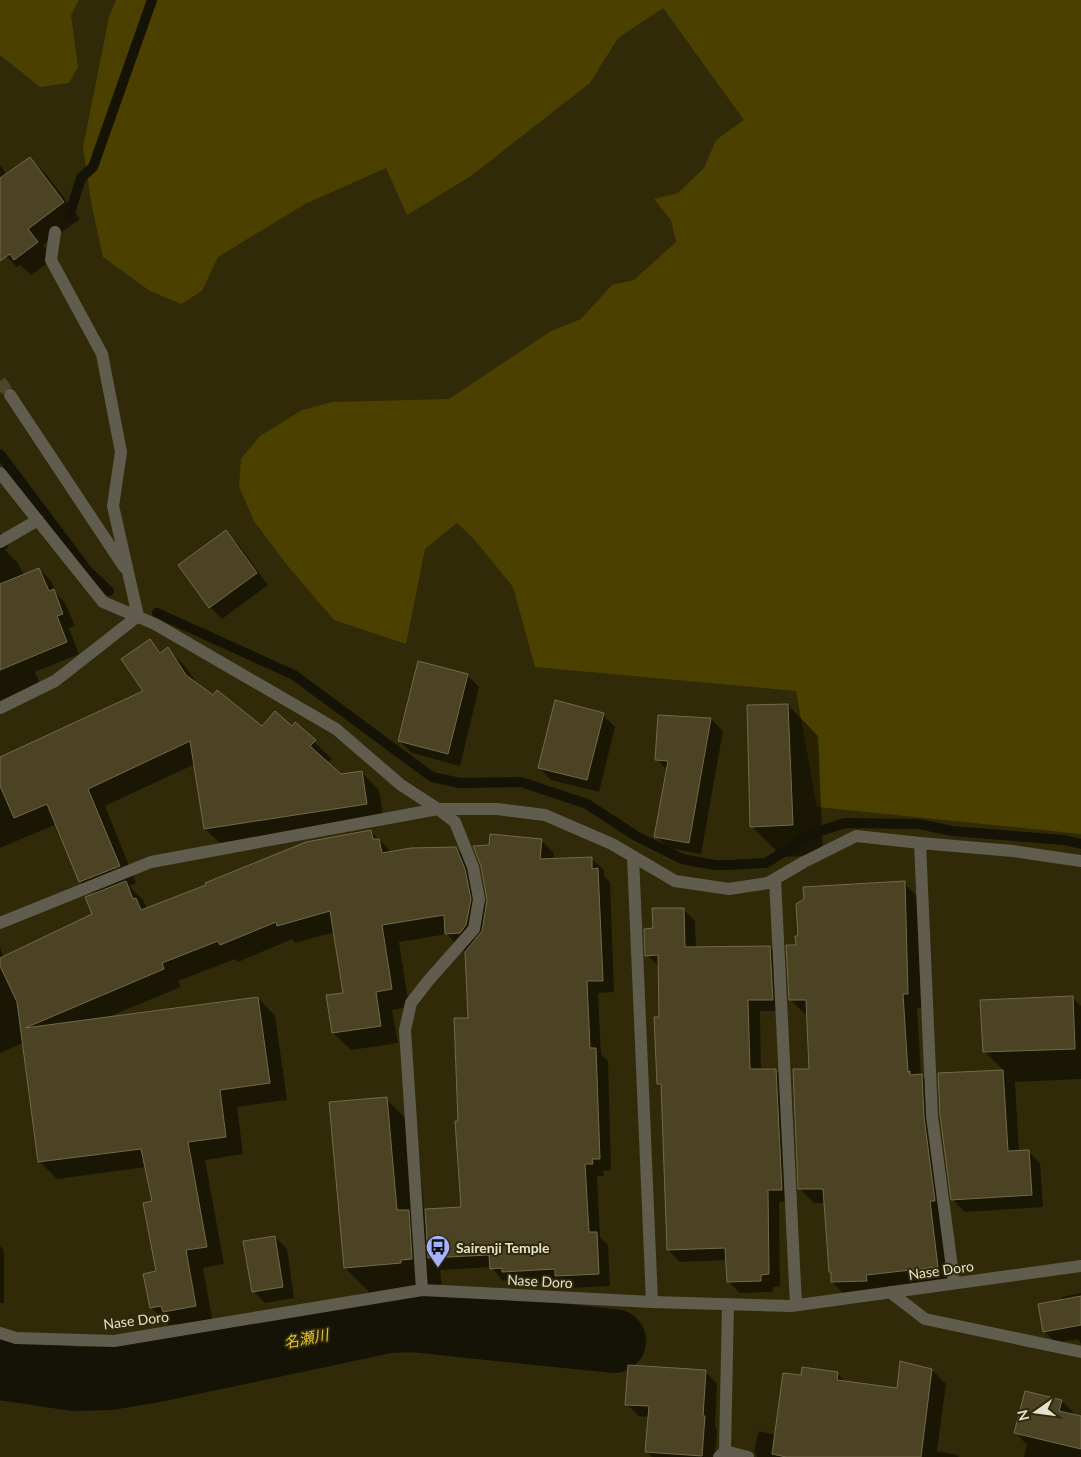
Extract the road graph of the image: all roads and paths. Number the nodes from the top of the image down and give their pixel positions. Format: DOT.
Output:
graph roads {
  1 [pos="55,232"];
  2 [pos="10,396"];
  3 [pos="0,473"];
  4 [pos="38,520"];
  5 [pos="0,542"];
  6 [pos="128,573"];
  7 [pos="138,616"];
  8 [pos="0,708"];
  9 [pos="438,809"];
  10 [pos="920,843"];
  11 [pos="633,856"];
  12 [pos="1081,861"];
  13 [pos="775,879"];
  14 [pos="0,923"];
  15 [pos="1081,1266"];
  16 [pos="954,1282"];
  17 [pos="422,1290"];
  18 [pos="890,1292"];
  19 [pos="652,1302"];
  20 [pos="728,1304"];
  21 [pos="796,1305"];
  22 [pos="0,1333"];
  23 [pos="1081,1352"];
  24 [pos="722,1454"];
  25 [pos="748,1457"];
  1 -- 6 [label="street"];
  2 -- 6 [label="street"];
  3 -- 4 [label="street"];
  4 -- 5 [label="street"];
  4 -- 7 [label="street"];
  6 -- 7 [label="street"];
  7 -- 8 [label="street"];
  7 -- 9 [label="street"];
  9 -- 11 [label="street"];
  9 -- 14 [label="street"];
  9 -- 17 [label="street"];
  10 -- 12 [label="street"];
  10 -- 13 [label="street"];
  10 -- 16 [label="street"];
  11 -- 13 [label="street"];
  11 -- 19 [label="street"];
  13 -- 21 [label="street"];
  15 -- 16 [label="street, Nase Doro"];
  16 -- 18 [label="street, Nase Doro"];
  17 -- 19 [label="street, Nase Doro"];
  17 -- 22 [label="street, Nase Doro"];
  18 -- 21 [label="street, Nase Doro"];
  18 -- 23 [label="street"];
  19 -- 20 [label="street, Nase Doro"];
  20 -- 21 [label="street, Nase Doro"];
  20 -- 24 [label="street"];
  24 -- 25 [label="street"];
}
